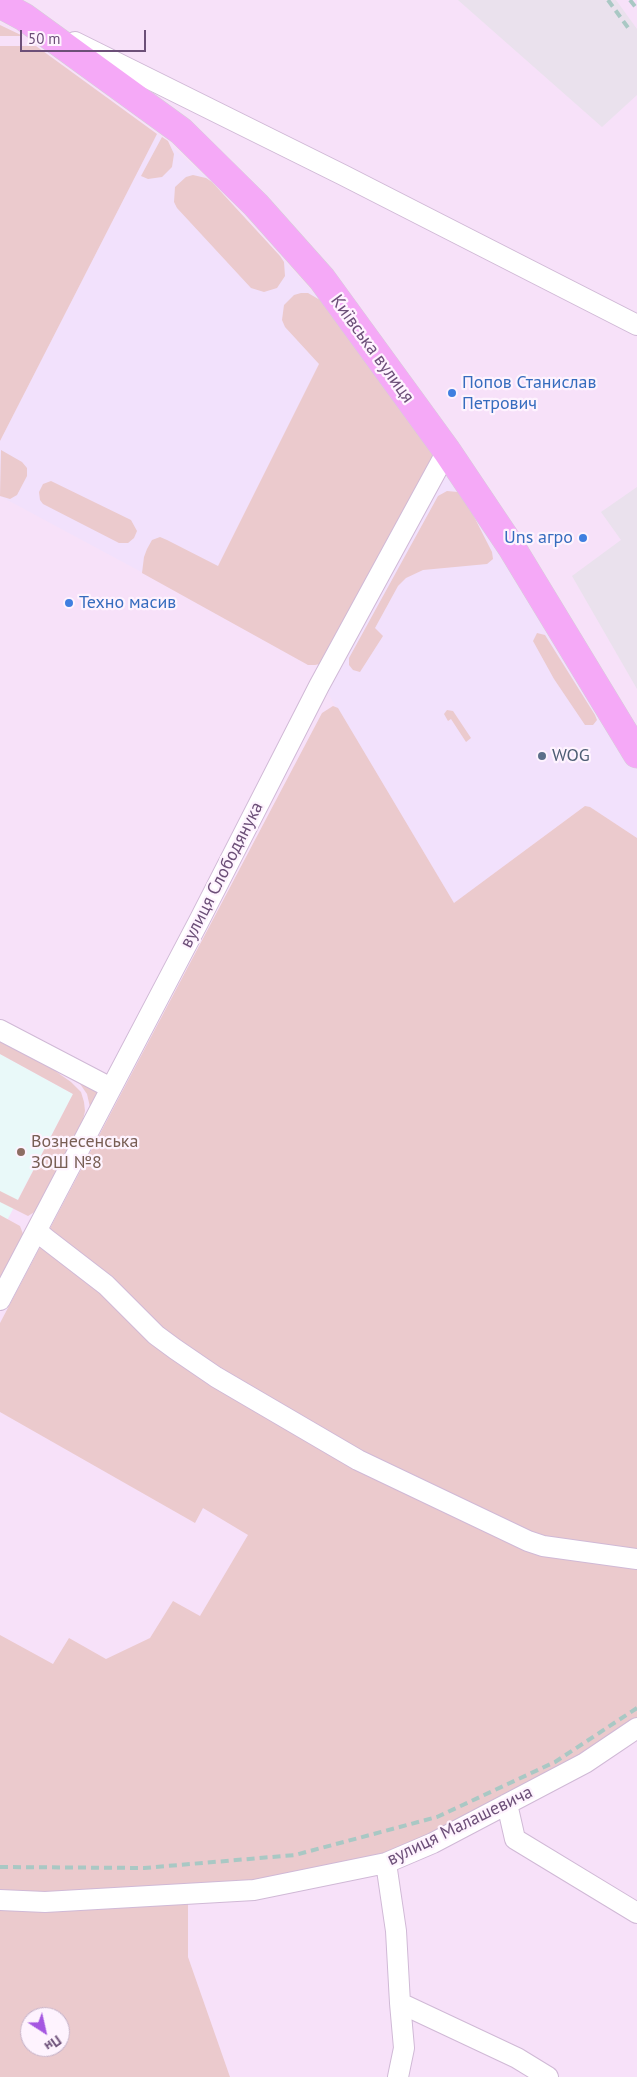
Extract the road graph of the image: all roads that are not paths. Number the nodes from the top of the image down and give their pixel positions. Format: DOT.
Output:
graph roads {
  1 [pos="0,4"];
  2 [pos="24,17"];
  3 [pos="637,326"];
  4 [pos="447,451"];
  5 [pos="637,754"];
  6 [pos="0,1030"];
  7 [pos="111,1088"];
  8 [pos="37,1230"];
  9 [pos="0,1300"];
  10 [pos="637,1559"];
  11 [pos="635,1733"];
  12 [pos="507,1804"];
  13 [pos="386,1864"];
  14 [pos="0,1900"];
  15 [pos="637,1913"];
  16 [pos="400,2003"];
  17 [pos="398,2077"];
  18 [pos="548,2077"];
  1 -- 2 [label="main road, Київська вулиця"];
  2 -- 3 [label="street, Київська вулиця"];
  2 -- 4 [label="main road, Київська вулиця"];
  4 -- 5 [label="main road, Київська вулиця"];
  4 -- 7 [label="street, вулиця Слободянука"];
  6 -- 7 [label="street"];
  7 -- 8 [label="street, вулиця Слободянука"];
  8 -- 9 [label="street, вулиця Слободянука"];
  8 -- 10 [label="street"];
  11 -- 12 [label="street, вулиця Малашевича"];
  12 -- 13 [label="street, вулиця Малашевича"];
  12 -- 15 [label="street"];
  13 -- 14 [label="street, вулиця Малашевича"];
  13 -- 16 [label="street"];
  16 -- 17 [label="street"];
  16 -- 18 [label="street"];
}
